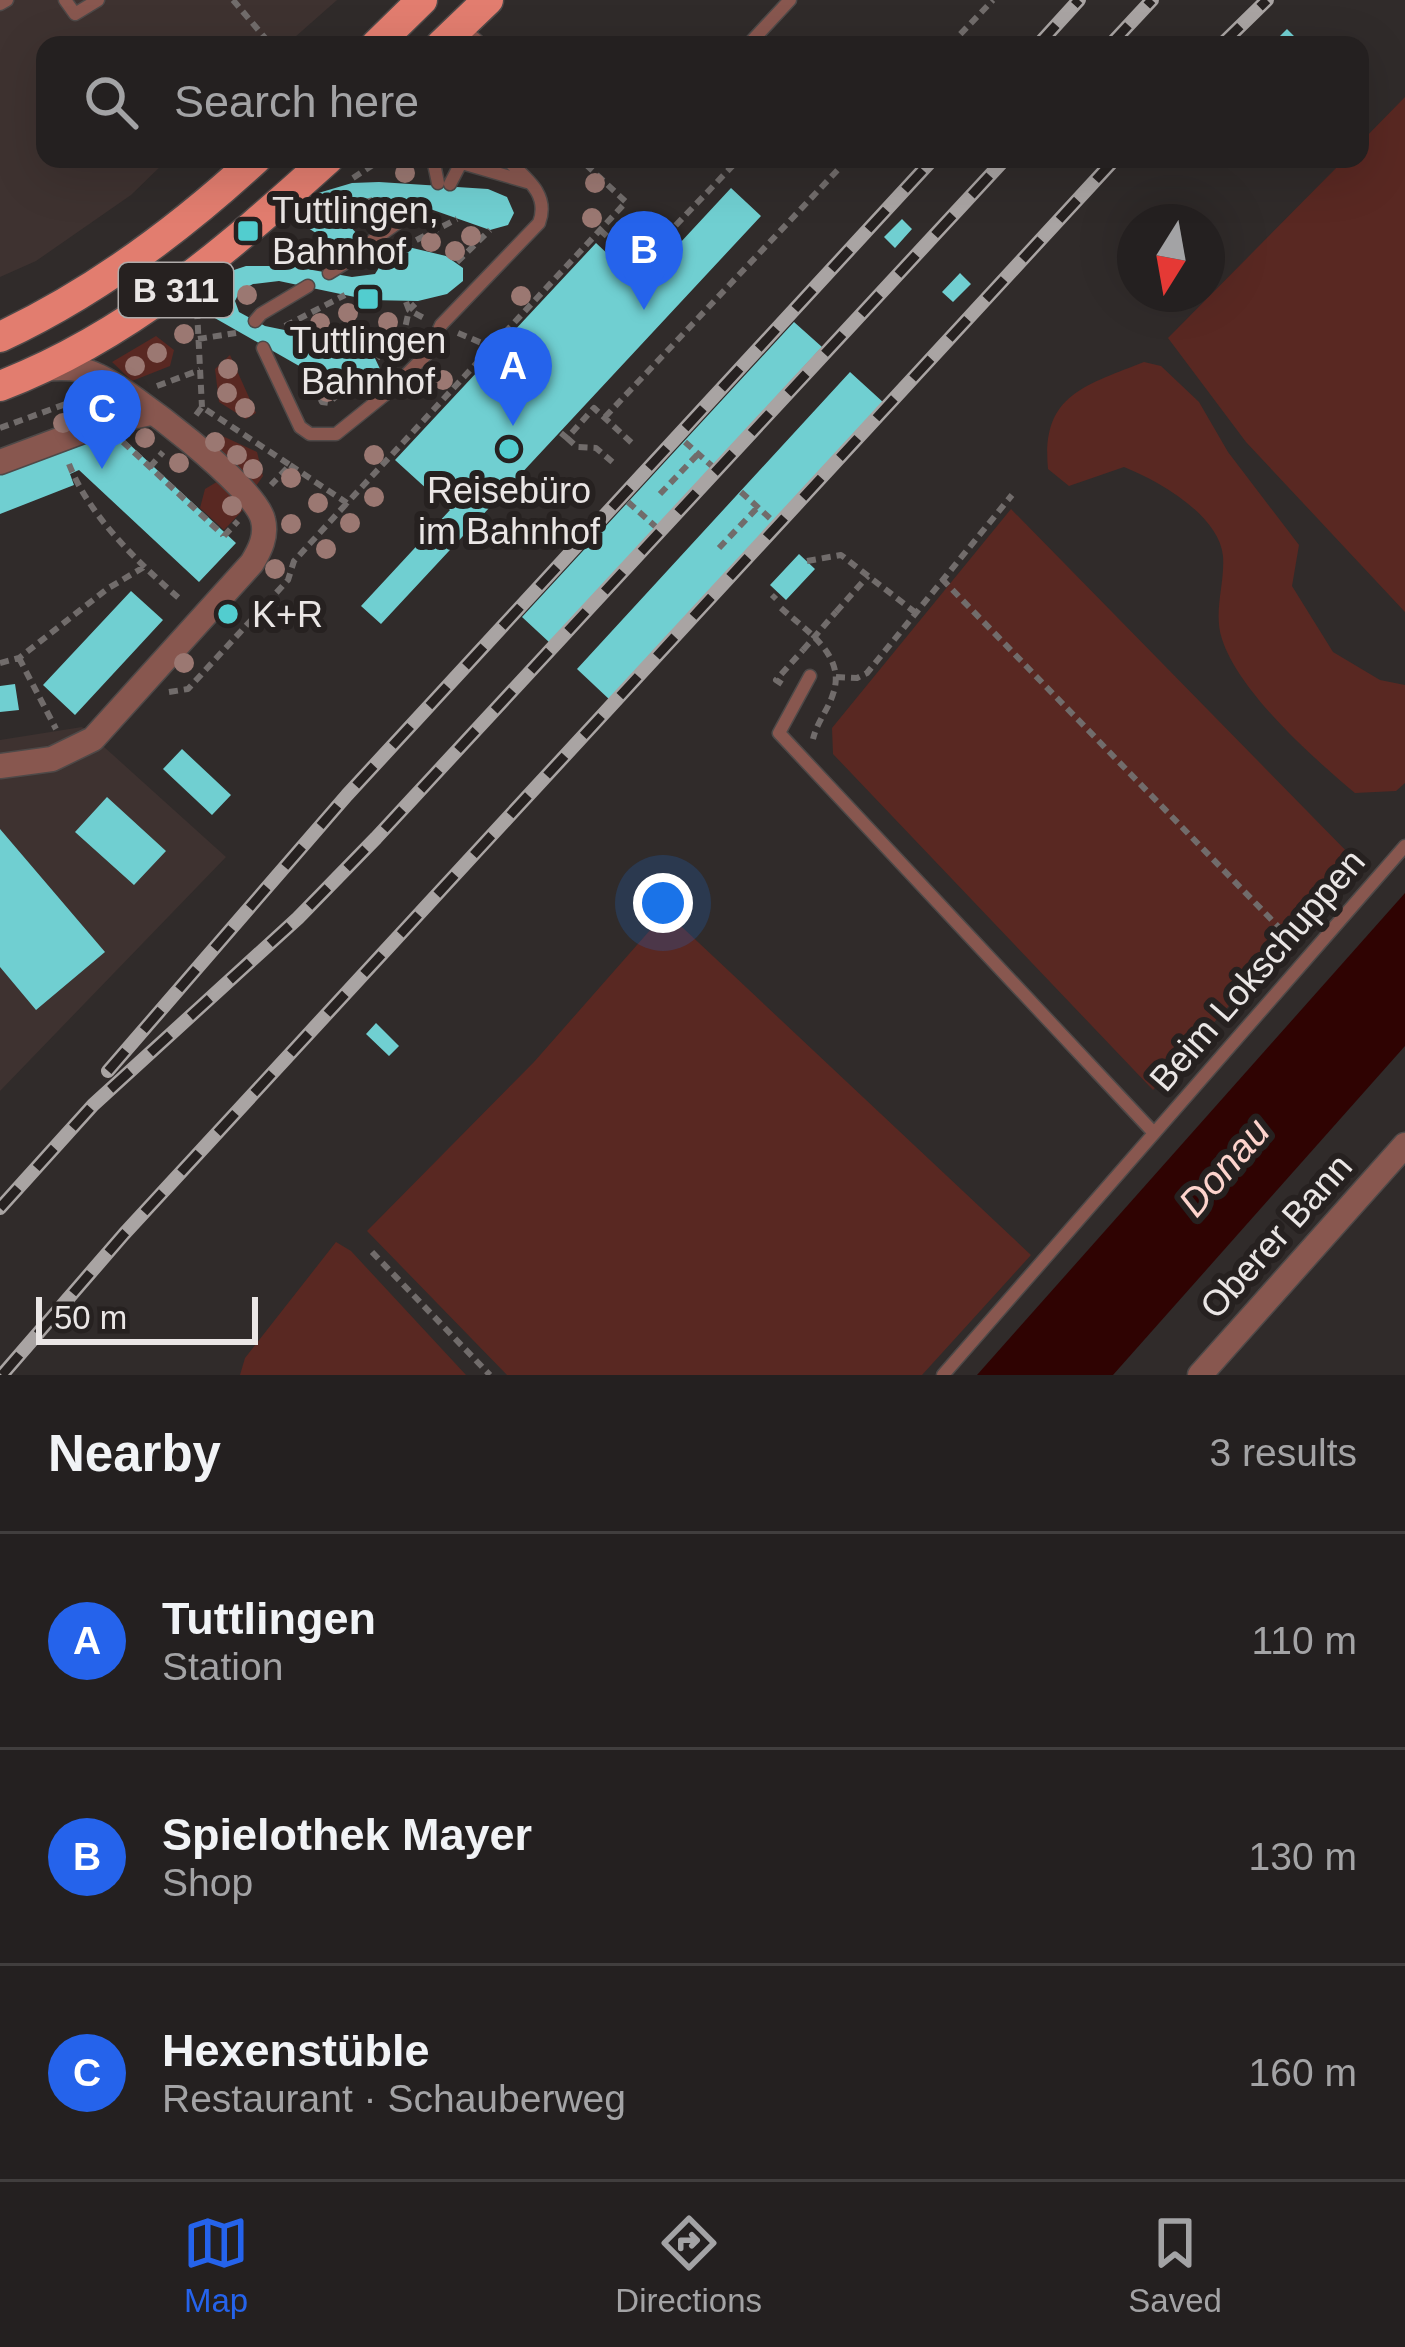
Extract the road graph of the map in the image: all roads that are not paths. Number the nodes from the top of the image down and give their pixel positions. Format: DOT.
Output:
graph roads {
  1 [pos="64,0"];
  2 [pos="98,0"];
  3 [pos="422,0"];
  4 [pos="436,0"];
  5 [pos="488,0"];
  6 [pos="790,0"];
  7 [pos="385,36"];
  8 [pos="456,36"];
  9 [pos="461,36"];
  10 [pos="756,36"];
  11 [pos="246,168"];
  12 [pos="318,168"];
  13 [pos="437,168"];
  14 [pos="456,168"];
  15 [pos="477,168"];
  16 [pos="515,168"];
  17 [pos="533,185"];
  18 [pos="421,206"];
  19 [pos="329,273"];
  20 [pos="308,286"];
  21 [pos="255,321"];
  22 [pos="0,337"];
  23 [pos="262,348"];
  24 [pos="30,373"];
  25 [pos="0,386"];
  26 [pos="152,413"];
  27 [pos="0,462"];
  28 [pos="810,676"];
  29 [pos="0,766"];
  30 [pos="1405,845"];
  31 [pos="1154,1133"];
  32 [pos="1405,1145"];
  33 [pos="943,1375"];
  34 [pos="1200,1375"];
  1 -- 2 [label="lane"];
  3 -- 7 [label="main road"];
  4 -- 8 [label="main road"];
  5 -- 9 [label="main road"];
  6 -- 10 [label="lane"];
  11 -- 22 [label="main road, B 311"];
  12 -- 24 [label="main road, B 311"];
  13 -- 14 [label="lane"];
  15 -- 17 [label="lane"];
  16 -- 17 [label="lane"];
  17 -- 23 [label="lane"];
  18 -- 19 [label="lane"];
  20 -- 21 [label="lane"];
  24 -- 25 [label="main road, B 311"];
  24 -- 26 [label="street"];
  26 -- 27 [label="street"];
  26 -- 29 [label="street"];
  28 -- 31 [label="lane"];
  30 -- 31 [label="lane, Beim Lokschuppen"];
  31 -- 33 [label="lane, Beim Lokschuppen"];
  32 -- 34 [label="street, Oberer Bann"];
}
